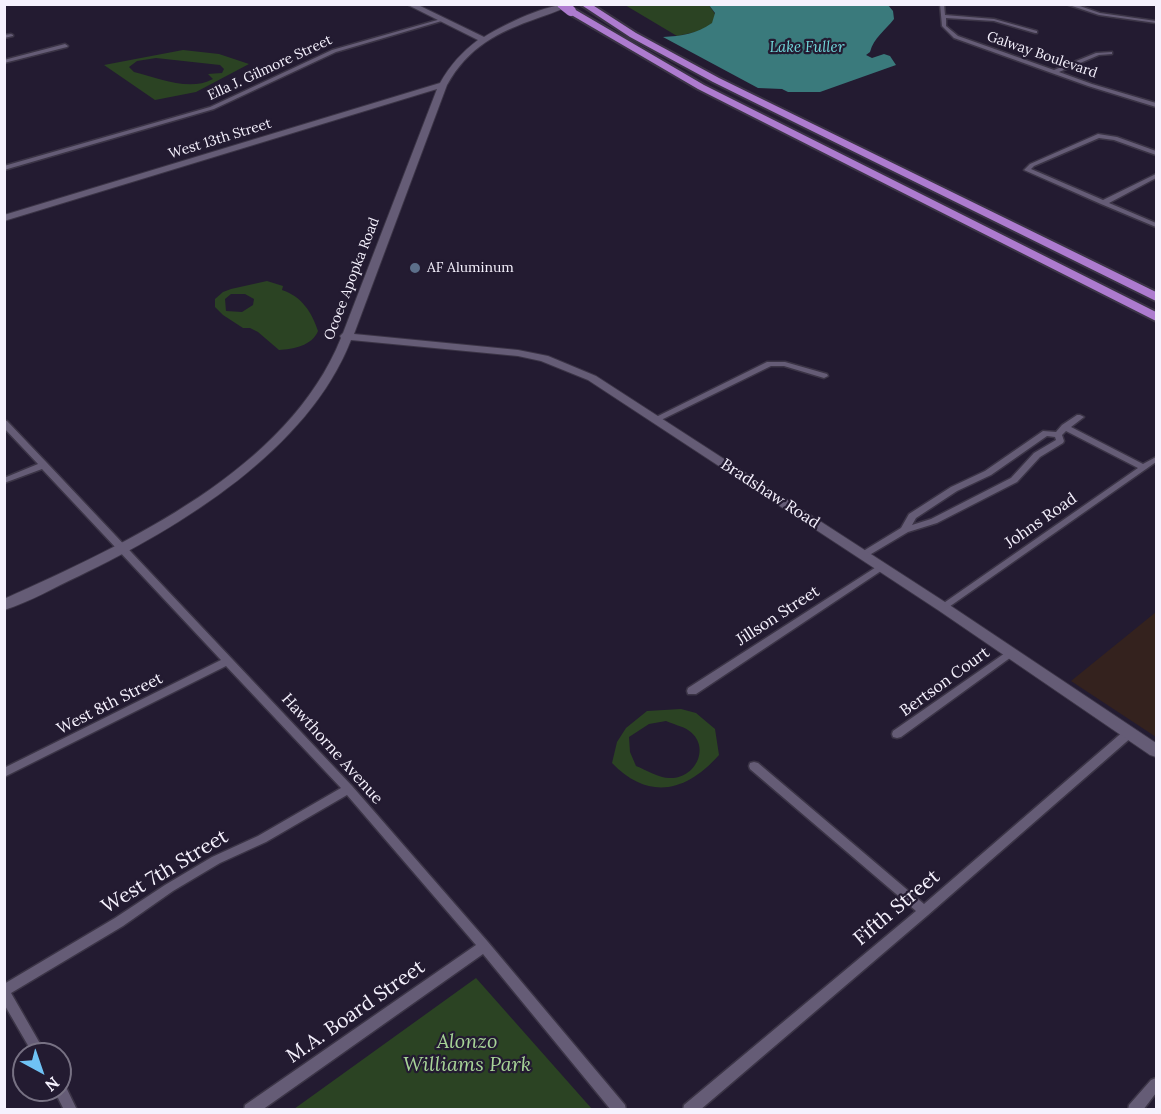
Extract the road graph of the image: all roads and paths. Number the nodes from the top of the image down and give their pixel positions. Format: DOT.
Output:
graph roads {
  1 [pos="409,4"];
  2 [pos="942,4"];
  3 [pos="1068,4"];
  4 [pos="585,5"];
  5 [pos="567,7"];
  6 [pos="943,16"];
  7 [pos="443,20"];
  8 [pos="1156,22"];
  9 [pos="1035,32"];
  10 [pos="11,34"];
  11 [pos="4,37"];
  12 [pos="483,39"];
  13 [pos="65,46"];
  14 [pos="1110,53"];
  15 [pos="4,62"];
  16 [pos="1054,72"];
  17 [pos="443,85"];
  18 [pos="1156,105"];
  19 [pos="1156,153"];
  20 [pos="4,168"];
  21 [pos="1156,176"];
  22 [pos="1103,203"];
  23 [pos="4,218"];
  24 [pos="1156,225"];
  25 [pos="1156,297"];
  26 [pos="1156,317"];
  27 [pos="345,336"];
  28 [pos="825,376"];
  29 [pos="1080,417"];
  30 [pos="656,420"];
  31 [pos="4,423"];
  32 [pos="1065,427"];
  33 [pos="1058,435"];
  34 [pos="1156,459"];
  35 [pos="44,465"];
  36 [pos="1144,468"];
  37 [pos="4,481"];
  38 [pos="905,530"];
  39 [pos="124,550"];
  40 [pos="863,555"];
  41 [pos="881,567"];
  42 [pos="4,605"];
  43 [pos="943,607"];
  44 [pos="1011,653"];
  45 [pos="228,661"];
  46 [pos="692,691"];
  47 [pos="1129,733"];
  48 [pos="897,735"];
  49 [pos="1156,751"];
  50 [pos="754,766"];
  51 [pos="4,773"];
  52 [pos="348,789"];
  53 [pos="924,911"];
  54 [pos="484,946"];
  55 [pos="4,991"];
  56 [pos="33,1042"];
  57 [pos="1156,1084"];
  58 [pos="250,1110"];
  59 [pos="620,1110"];
  60 [pos="688,1110"];
  61 [pos="1134,1110"];
  1 -- 7 [label="street"];
  2 -- 6 [label="street"];
  3 -- 8 [label="street"];
  4 -- 25 [label="highway"];
  5 -- 12 [label="street, Ocoee Apopka Road"];
  5 -- 26 [label="highway"];
  6 -- 9 [label="street"];
  6 -- 16 [label="street, Galway Boulevard"];
  7 -- 12 [label="street"];
  7 -- 20 [label="street, Ella J. Gilmore Street"];
  10 -- 11 [label="street"];
  12 -- 17 [label="street, Ocoee Apopka Road"];
  13 -- 15 [label="street"];
  14 -- 16 [label="street"];
  16 -- 18 [label="street, Galway Boulevard"];
  17 -- 23 [label="street, West 13th Street"];
  17 -- 27 [label="street, Ocoee Apopka Road"];
  19 -- 22 [label="street"];
  21 -- 22 [label="street"];
  22 -- 24 [label="street"];
  27 -- 30 [label="street, Bradshaw Road"];
  27 -- 39 [label="street, Ocoee Apopka Road"];
  28 -- 30 [label="street"];
  29 -- 32 [label="street"];
  30 -- 40 [label="street, Bradshaw Road"];
  31 -- 35 [label="street, Hawthorne Avenue"];
  32 -- 33 [label="street"];
  32 -- 36 [label="street"];
  33 -- 38 [label="street"];
  33 -- 38 [label="street"];
  34 -- 36 [label="street, Johns Road"];
  35 -- 37 [label="street"];
  35 -- 39 [label="street, Hawthorne Avenue"];
  36 -- 43 [label="street, Johns Road"];
  38 -- 40 [label="street"];
  39 -- 42 [label="street, Ocoee Apopka Road"];
  39 -- 45 [label="street, Hawthorne Avenue"];
  40 -- 41 [label="street, Bradshaw Road"];
  41 -- 43 [label="street, Bradshaw Road"];
  41 -- 46 [label="street, Jillson Street"];
  43 -- 44 [label="street, Bradshaw Road"];
  44 -- 47 [label="street, Bradshaw Road"];
  44 -- 48 [label="street, Bertson Court"];
  45 -- 51 [label="street, West 8th Street"];
  45 -- 52 [label="street, Hawthorne Avenue"];
  47 -- 49 [label="street, Bradshaw Road"];
  47 -- 53 [label="street, Fifth Street"];
  50 -- 53 [label="street"];
  52 -- 54 [label="street, Hawthorne Avenue"];
  52 -- 55 [label="street, West 7th Street"];
  53 -- 60 [label="street, Fifth Street"];
  54 -- 58 [label="street, M.A. Board Street"];
  54 -- 59 [label="street, Hawthorne Avenue"];
  55 -- 56 [label="street"];
  57 -- 61 [label="street"];
}
